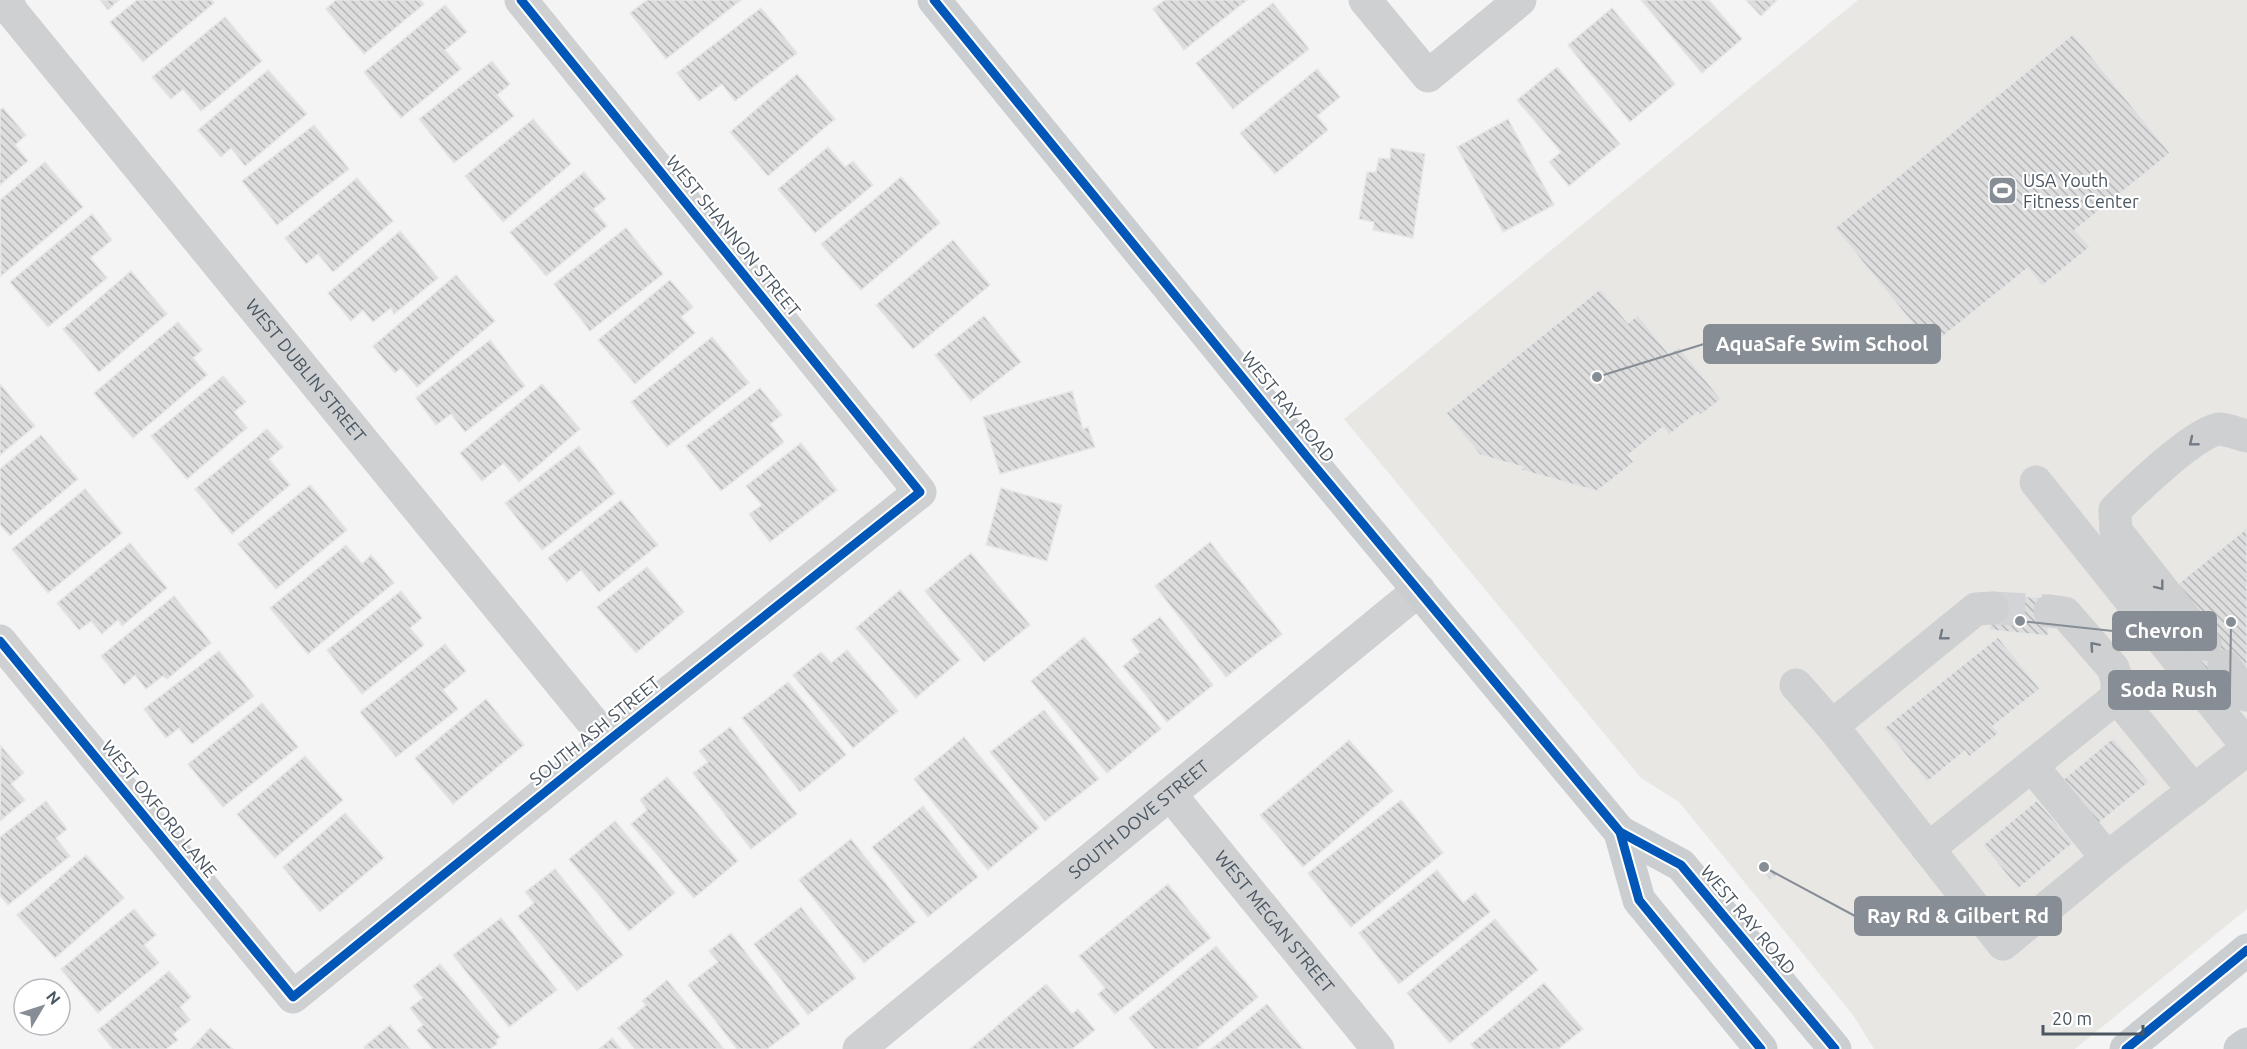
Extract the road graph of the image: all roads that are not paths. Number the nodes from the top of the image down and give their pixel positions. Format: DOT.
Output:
graph roads {
  1 [pos="6,0"];
  2 [pos="521,0"];
  3 [pos="934,0"];
  4 [pos="1365,0"];
  5 [pos="1520,0"];
  6 [pos="2247,436"];
  7 [pos="2036,482"];
  8 [pos="920,492"];
  9 [pos="1419,590"];
  10 [pos="1992,608"];
  11 [pos="2050,611"];
  12 [pos="0,641"];
  13 [pos="1796,685"];
  14 [pos="2247,695"];
  15 [pos="2117,697"];
  16 [pos="1832,726"];
  17 [pos="608,741"];
  18 [pos="2247,748"];
  19 [pos="2032,766"];
  20 [pos="2194,791"];
  21 [pos="1170,794"];
  22 [pos="1620,832"];
  23 [pos="1928,849"];
  24 [pos="2107,858"];
  25 [pos="2247,950"];
  26 [pos="292,997"];
  27 [pos="2247,1044"];
  28 [pos="872,1045"];
  29 [pos="1378,1049"];
  30 [pos="1761,1049"];
  31 [pos="1834,1049"];
  32 [pos="2126,1049"];
  33 [pos="2240,1049"];
  1 -- 17 [label="street, WEST DUBLIN STREET"];
  2 -- 8 [label="street, WEST SHANNON STREET"];
  3 -- 9 [label="main road, WEST RAY ROAD"];
  4 -- 5 [label="street"];
  6 -- 14 [label="street, one-way"];
  7 -- 18 [label="street"];
  8 -- 17 [label="street, SOUTH ASH STREET"];
  9 -- 21 [label="street, SOUTH DOVE STREET"];
  9 -- 22 [label="main road, WEST RAY ROAD"];
  10 -- 16 [label="street, one-way"];
  15 -- 11 [label="street, one-way"];
  12 -- 26 [label="street, WEST OXFORD LANE"];
  13 -- 16 [label="street"];
  15 -- 19 [label="street"];
  15 -- 20 [label="street"];
  16 -- 23 [label="street"];
  17 -- 26 [label="street, SOUTH ASH STREET"];
  18 -- 20 [label="street"];
  19 -- 23 [label="street"];
  19 -- 24 [label="street"];
  20 -- 24 [label="street"];
  21 -- 28 [label="street, SOUTH DOVE STREET"];
  21 -- 29 [label="street, WEST MEGAN STREET"];
  22 -- 30 [label="main road, WEST RAY ROAD"];
  22 -- 31 [label="main road, WEST RAY ROAD"];
  23 -- 24 [label="street"];
  25 -- 32 [label="main road"];
  27 -- 33 [label="main road"];
}
